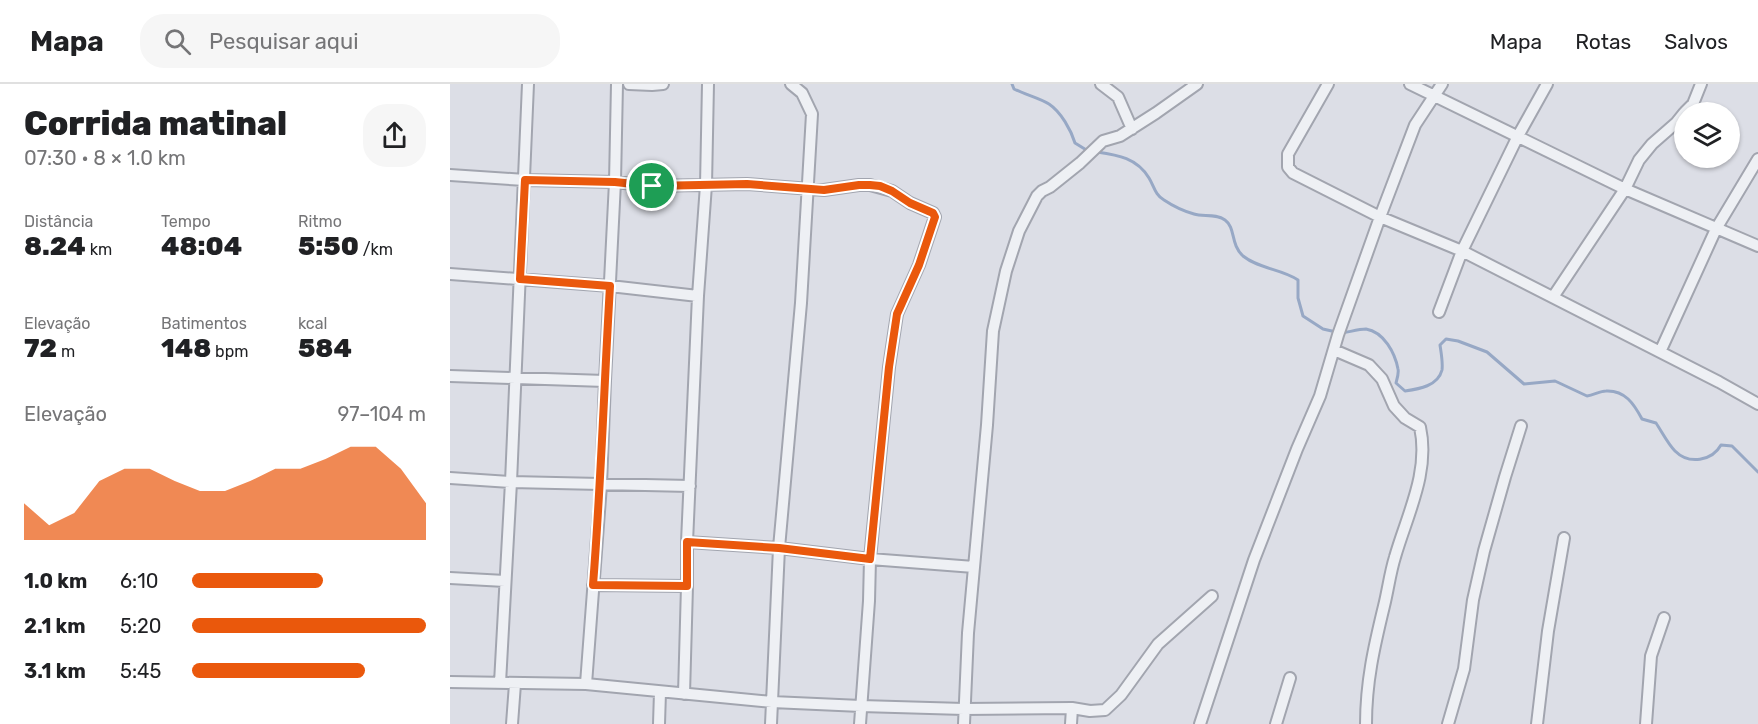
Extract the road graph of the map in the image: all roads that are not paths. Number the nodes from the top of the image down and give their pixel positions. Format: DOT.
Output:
graph roads {
  1 [pos="528,84"];
  2 [pos="617,84"];
  3 [pos="629,84"];
  4 [pos="663,84"];
  5 [pos="708,84"];
  6 [pos="791,84"];
  7 [pos="1101,84"];
  8 [pos="1197,84"];
  9 [pos="1328,84"];
  10 [pos="1410,84"];
  11 [pos="1442,84"];
  12 [pos="1546,84"];
  13 [pos="1701,84"];
  14 [pos="1436,95"];
  15 [pos="1694,102"];
  16 [pos="1674,125"];
  17 [pos="1132,129"];
  18 [pos="1518,136"];
  19 [pos="1758,159"];
  20 [pos="450,175"];
  21 [pos="525,180"];
  22 [pos="615,182"];
  23 [pos="706,185"];
  24 [pos="807,189"];
  25 [pos="1625,189"];
  26 [pos="1380,217"];
  27 [pos="1716,229"];
  28 [pos="1758,246"];
  29 [pos="1462,251"];
  30 [pos="450,274"];
  31 [pos="520,279"];
  32 [pos="610,286"];
  33 [pos="698,296"];
  34 [pos="1553,297"];
  35 [pos="1439,312"];
  36 [pos="1334,350"];
  37 [pos="1660,352"];
  38 [pos="450,376"];
  39 [pos="515,378"];
  40 [pos="604,381"];
  41 [pos="1758,404"];
  42 [pos="1521,426"];
  43 [pos="450,478"];
  44 [pos="511,482"];
  45 [pos="601,485"];
  46 [pos="690,486"];
  47 [pos="1564,538"];
  48 [pos="687,542"];
  49 [pos="779,548"];
  50 [pos="870,559"];
  51 [pos="974,567"];
  52 [pos="450,578"];
  53 [pos="505,581"];
  54 [pos="593,585"];
  55 [pos="687,586"];
  56 [pos="1212,596"];
  57 [pos="1664,618"];
  58 [pos="1290,678"];
  59 [pos="450,682"];
  60 [pos="500,683"];
  61 [pos="515,684"];
  62 [pos="586,684"];
  63 [pos="660,692"];
  64 [pos="684,694"];
  65 [pos="772,702"];
  66 [pos="861,706"];
  67 [pos="1072,708"];
  68 [pos="964,709"];
  69 [pos="512,724"];
  70 [pos="659,724"];
  71 [pos="771,724"];
  72 [pos="860,724"];
  73 [pos="964,724"];
  74 [pos="1071,724"];
  75 [pos="1200,724"];
  76 [pos="1276,724"];
  77 [pos="1366,724"];
  78 [pos="1448,724"];
  79 [pos="1537,724"];
  80 [pos="1647,724"];
  1 -- 21 [label="street"];
  2 -- 22 [label="street"];
  3 -- 4 [label="street"];
  5 -- 23 [label="street"];
  6 -- 24 [label="street"];
  7 -- 17 [label="street"];
  8 -- 17 [label="street"];
  9 -- 26 [label="street"];
  10 -- 14 [label="street"];
  11 -- 14 [label="street"];
  12 -- 18 [label="street"];
  13 -- 15 [label="street"];
  14 -- 18 [label="street"];
  14 -- 26 [label="street"];
  16 -- 25 [label="street"];
  17 -- 51 [label="street"];
  18 -- 25 [label="street"];
  18 -- 29 [label="street"];
  19 -- 27 [label="street"];
  20 -- 21 [label="street"];
  21 -- 22 [label="street"];
  21 -- 31 [label="street"];
  22 -- 23 [label="street"];
  22 -- 32 [label="street"];
  23 -- 24 [label="street"];
  23 -- 33 [label="street"];
  24 -- 49 [label="street"];
  24 -- 50 [label="street"];
  25 -- 27 [label="street"];
  25 -- 34 [label="street"];
  26 -- 29 [label="street"];
  26 -- 36 [label="street"];
  27 -- 28 [label="street"];
  27 -- 37 [label="street"];
  29 -- 34 [label="street"];
  29 -- 35 [label="street"];
  30 -- 31 [label="street"];
  31 -- 32 [label="street"];
  31 -- 39 [label="street"];
  32 -- 33 [label="street"];
  32 -- 40 [label="street"];
  33 -- 46 [label="street"];
  34 -- 37 [label="street"];
  36 -- 75 [label="street"];
  36 -- 77 [label="street"];
  37 -- 41 [label="street"];
  38 -- 39 [label="street"];
  39 -- 40 [label="street"];
  39 -- 44 [label="street"];
  40 -- 45 [label="street"];
  42 -- 78 [label="street"];
  43 -- 44 [label="street"];
  44 -- 45 [label="street"];
  44 -- 53 [label="street"];
  45 -- 46 [label="street"];
  45 -- 54 [label="street"];
  46 -- 48 [label="street"];
  47 -- 79 [label="street"];
  48 -- 49 [label="street"];
  48 -- 55 [label="street"];
  49 -- 50 [label="street"];
  49 -- 65 [label="street"];
  50 -- 51 [label="street"];
  50 -- 66 [label="street"];
  51 -- 68 [label="street"];
  52 -- 53 [label="street"];
  53 -- 60 [label="street"];
  54 -- 55 [label="street"];
  54 -- 62 [label="street"];
  55 -- 64 [label="street"];
  56 -- 67 [label="street"];
  57 -- 80 [label="street"];
  58 -- 76 [label="street"];
  59 -- 60 [label="street"];
  60 -- 61 [label="street"];
  61 -- 62 [label="street"];
  61 -- 69 [label="street"];
  62 -- 63 [label="street"];
  63 -- 64 [label="street"];
  63 -- 70 [label="street"];
  64 -- 65 [label="street"];
  65 -- 66 [label="street"];
  65 -- 71 [label="street"];
  66 -- 68 [label="street"];
  66 -- 72 [label="street"];
  67 -- 68 [label="street"];
  67 -- 74 [label="street"];
  68 -- 73 [label="street"];
}
